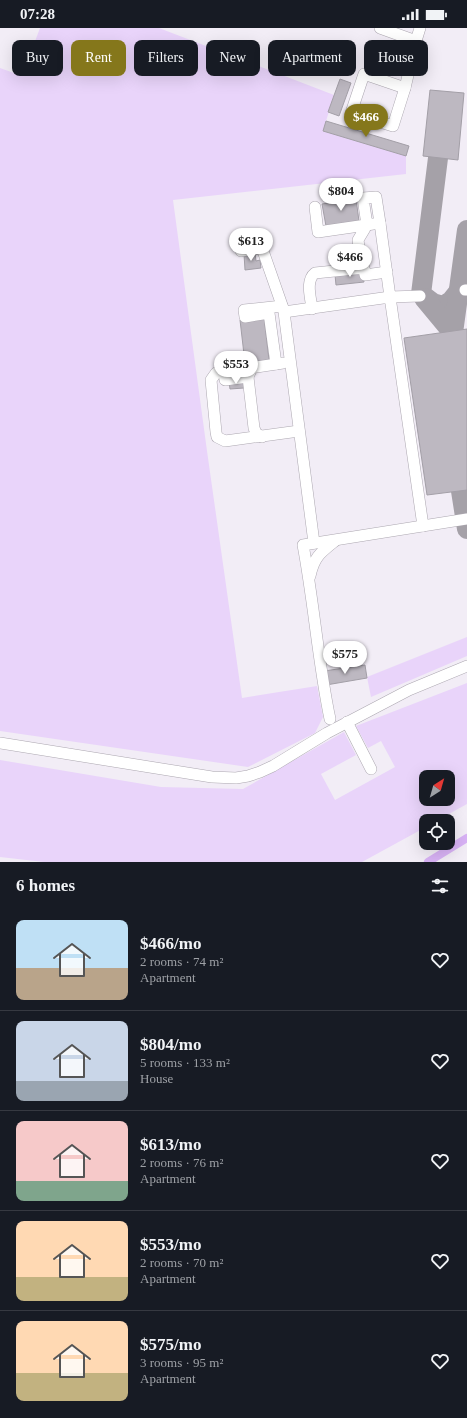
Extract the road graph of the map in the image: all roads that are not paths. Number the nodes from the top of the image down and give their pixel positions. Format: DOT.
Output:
graph roads {
  1 [pos="380,28"];
  2 [pos="420,28"];
  3 [pos="413,40"];
  4 [pos="416,40"];
  5 [pos="408,76"];
  6 [pos="405,88"];
  7 [pos="315,207"];
  8 [pos="380,223"];
  9 [pos="367,225"];
  10 [pos="241,251"];
  11 [pos="360,253"];
  12 [pos="387,272"];
  13 [pos="420,296"];
  14 [pos="390,297"];
  15 [pos="283,309"];
  16 [pos="312,309"];
  17 [pos="270,313"];
  18 [pos="286,329"];
  19 [pos="272,330"];
  20 [pos="291,362"];
  21 [pos="276,364"];
  22 [pos="254,367"];
  23 [pos="224,372"];
  24 [pos="248,377"];
  25 [pos="299,431"];
  26 [pos="262,436"];
  27 [pos="467,519"];
  28 [pos="423,526"];
  29 [pos="336,540"];
  30 [pos="314,543"];
  31 [pos="309,579"];
  32 [pos="467,666"];
  33 [pos="330,719"];
  34 [pos="345,724"];
  35 [pos="327,733"];
  36 [pos="0,743"];
  37 [pos="372,769"];
  1 -- 3 [label="street"];
  2 -- 4 [label="street"];
  5 -- 6 [label="street"];
  6 -- 6 [label="street"];
  7 -- 9 [label="street"];
  8 -- 9 [label="street"];
  8 -- 9 [label="street"];
  8 -- 12 [label="street"];
  9 -- 11 [label="street"];
  10 -- 15 [label="street"];
  12 -- 14 [label="street"];
  12 -- 16 [label="street"];
  13 -- 14 [label="street"];
  14 -- 16 [label="street"];
  14 -- 28 [label="street"];
  15 -- 16 [label="street"];
  15 -- 17 [label="street"];
  15 -- 17 [label="street"];
  15 -- 18 [label="street"];
  17 -- 19 [label="street"];
  18 -- 19 [label="street"];
  18 -- 20 [label="street"];
  19 -- 21 [label="street"];
  20 -- 21 [label="street"];
  20 -- 25 [label="street"];
  21 -- 22 [label="street"];
  22 -- 23 [label="street"];
  22 -- 24 [label="street"];
  23 -- 24 [label="street"];
  23 -- 26 [label="street"];
  24 -- 26 [label="street"];
  25 -- 26 [label="street"];
  25 -- 30 [label="street"];
  27 -- 28 [label="street"];
  28 -- 29 [label="street"];
  29 -- 30 [label="street"];
  29 -- 31 [label="street"];
  30 -- 31 [label="street"];
  31 -- 33 [label="street"];
  32 -- 34 [label="street"];
  33 -- 34 [label="street"];
  33 -- 35 [label="street"];
  34 -- 35 [label="street"];
  34 -- 37 [label="street"];
  35 -- 36 [label="street"];
}
